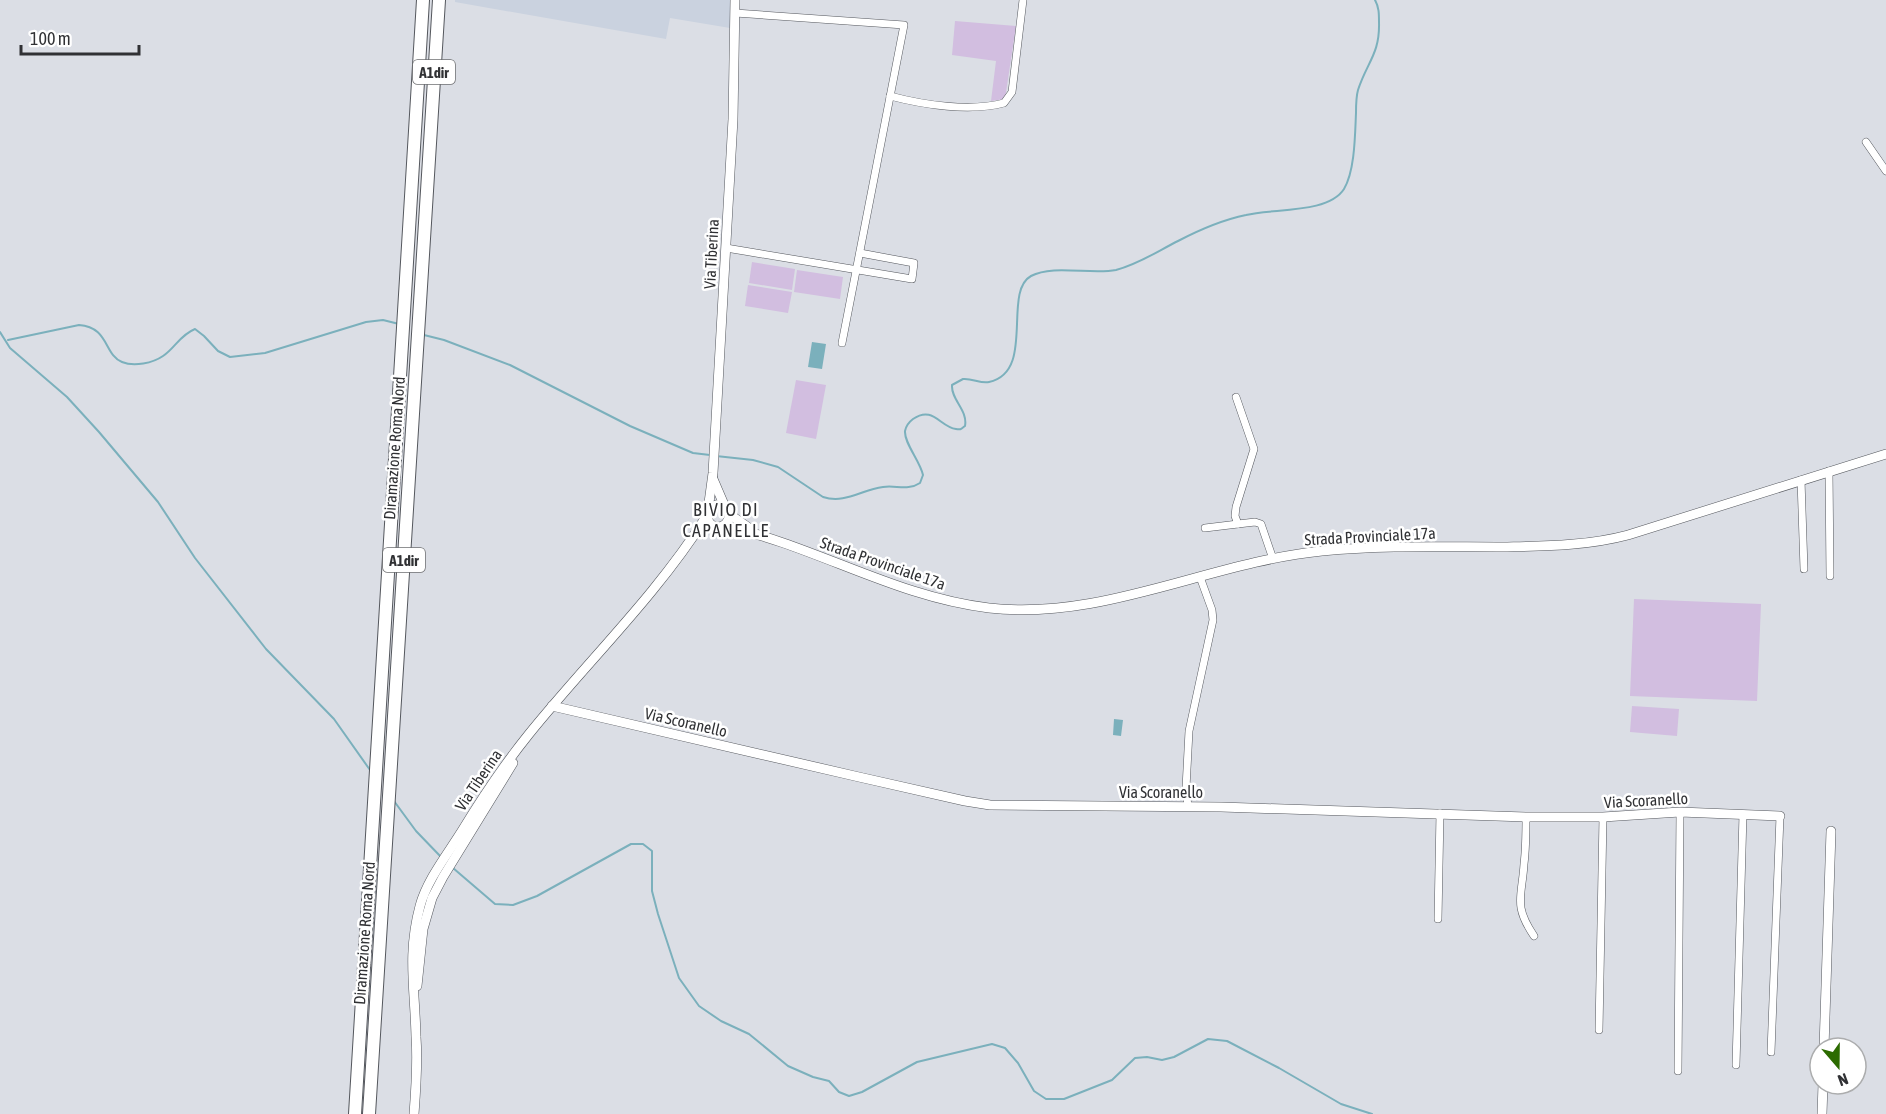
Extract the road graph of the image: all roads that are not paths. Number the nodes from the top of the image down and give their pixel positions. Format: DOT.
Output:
graph roads {
  1 [pos="423,0"];
  2 [pos="439,0"];
  3 [pos="735,0"];
  4 [pos="1023,0"];
  5 [pos="735,13"];
  6 [pos="890,96"];
  7 [pos="1866,142"];
  8 [pos="1886,171"];
  9 [pos="726,248"];
  10 [pos="860,253"];
  11 [pos="856,270"];
  12 [pos="842,343"];
  13 [pos="1236,397"];
  14 [pos="1886,454"];
  15 [pos="1829,471"];
  16 [pos="712,475"];
  17 [pos="1801,480"];
  18 [pos="727,510"];
  19 [pos="707,513"];
  20 [pos="1238,524"];
  21 [pos="720,526"];
  22 [pos="1205,528"];
  23 [pos="754,532"];
  24 [pos="689,543"];
  25 [pos="1274,559"];
  26 [pos="1804,569"];
  27 [pos="1830,576"];
  28 [pos="1200,577"];
  29 [pos="552,706"];
  30 [pos="1188,807"];
  31 [pos="1680,812"];
  32 [pos="1440,813"];
  33 [pos="1743,814"];
  34 [pos="1780,816"];
  35 [pos="1526,817"];
  36 [pos="1603,817"];
  37 [pos="1831,831"];
  38 [pos="1438,919"];
  39 [pos="1534,936"];
  40 [pos="1599,1030"];
  41 [pos="1824,1036"];
  42 [pos="1771,1052"];
  43 [pos="1736,1065"];
  44 [pos="1678,1071"];
  45 [pos="1823,1096"];
  46 [pos="355,1114"];
  47 [pos="369,1114"];
  48 [pos="414,1114"];
  49 [pos="1822,1114"];
  1 -- 46 [label="highway, Diramazione Roma Nord / A1dir"];
  2 -- 47 [label="highway, Diramazione Roma Nord / A1dir"];
  3 -- 5 [label="main road, Via Tiberina"];
  4 -- 6 [label="street"];
  5 -- 6 [label="street"];
  5 -- 9 [label="main road, Via Tiberina"];
  6 -- 10 [label="street"];
  7 -- 8 [label="street"];
  9 -- 11 [label="street"];
  9 -- 16 [label="main road, Via Tiberina"];
  10 -- 11 [label="street"];
  10 -- 11 [label="street"];
  11 -- 12 [label="street"];
  13 -- 20 [label="street"];
  14 -- 15 [label="main road, Strada Provinciale 17a"];
  15 -- 17 [label="main road, Strada Provinciale 17a"];
  15 -- 27 [label="street"];
  16 -- 18 [label="main road"];
  16 -- 19 [label="main road, Via Tiberina"];
  17 -- 25 [label="main road, Strada Provinciale 17a"];
  17 -- 26 [label="street"];
  18 -- 19 [label="main road"];
  18 -- 21 [label="main road"];
  18 -- 23 [label="main road"];
  19 -- 21 [label="main road"];
  19 -- 24 [label="main road, Via Tiberina"];
  20 -- 22 [label="street"];
  20 -- 25 [label="street"];
  21 -- 23 [label="main road"];
  21 -- 24 [label="main road"];
  23 -- 28 [label="main road, Strada Provinciale 17a"];
  24 -- 29 [label="main road, Via Tiberina"];
  25 -- 28 [label="main road, Strada Provinciale 17a"];
  28 -- 30 [label="street"];
  29 -- 30 [label="main road, Via Scoranello"];
  29 -- 48 [label="main road, Via Tiberina"];
  30 -- 32 [label="main road, Via Scoranello"];
  31 -- 33 [label="main road, Via Scoranello"];
  31 -- 36 [label="main road, Via Scoranello"];
  31 -- 44 [label="street"];
  32 -- 35 [label="main road, Via Scoranello"];
  32 -- 38 [label="street"];
  33 -- 34 [label="main road, Via Scoranello"];
  33 -- 43 [label="street"];
  34 -- 42 [label="street"];
  35 -- 36 [label="main road, Via Scoranello"];
  35 -- 39 [label="street"];
  36 -- 40 [label="street"];
  37 -- 41 [label="main road"];
  45 -- 49 [label="main road"];
}
